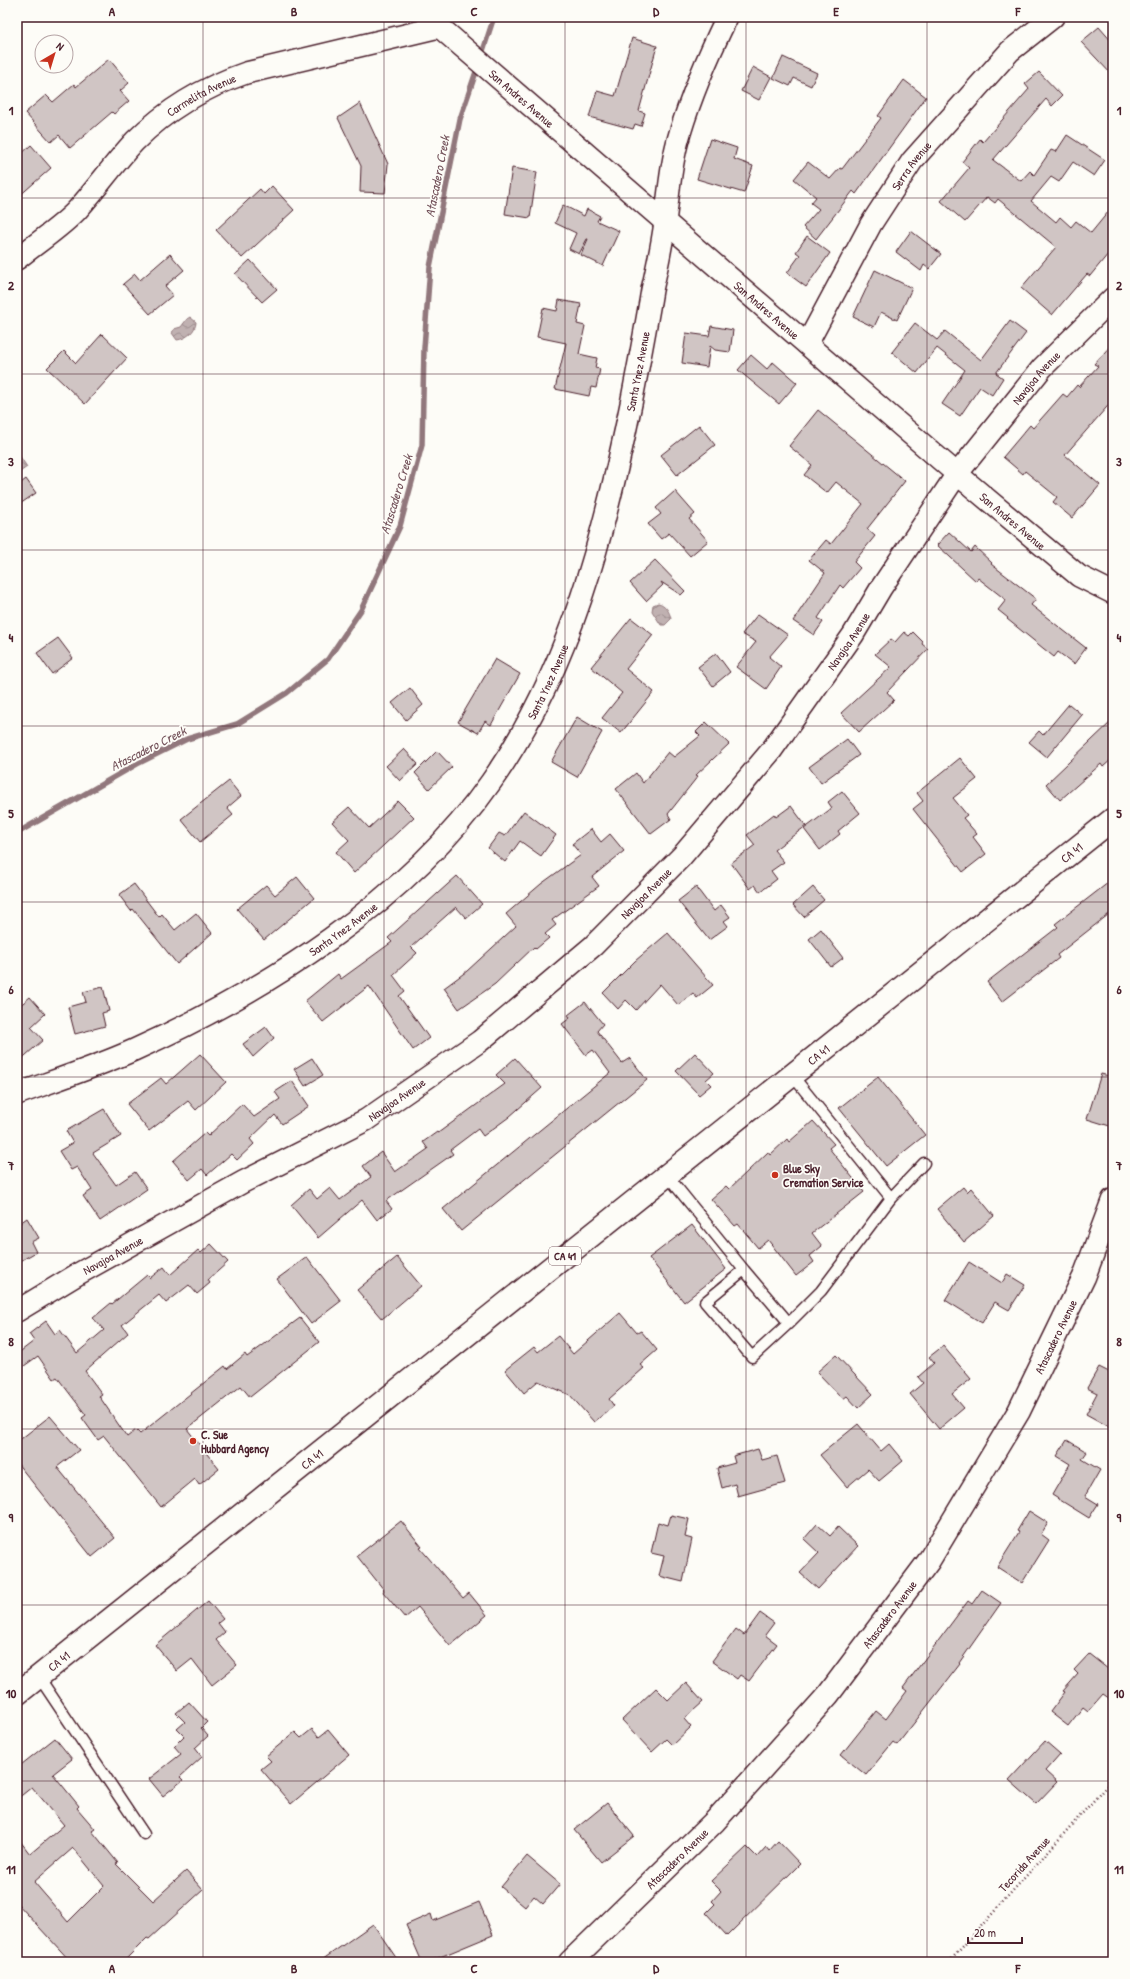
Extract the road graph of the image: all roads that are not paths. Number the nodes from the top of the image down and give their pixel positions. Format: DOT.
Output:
graph roads {
  1 [pos="727,17"];
  2 [pos="1052,17"];
  3 [pos="433,22"];
  4 [pos="665,222"];
  5 [pos="17,259"];
  6 [pos="1113,298"];
  7 [pos="807,344"];
  8 [pos="957,474"];
  9 [pos="1113,593"];
  10 [pos="1113,819"];
  11 [pos="792,1075"];
  12 [pos="17,1094"];
  13 [pos="924,1163"];
  14 [pos="667,1175"];
  15 [pos="891,1198"];
  16 [pos="1113,1200"];
  17 [pos="744,1270"];
  18 [pos="17,1311"];
  19 [pos="789,1323"];
  20 [pos="39,1677"];
  21 [pos="17,1694"];
  22 [pos="144,1834"];
  23 [pos="570,1962"];
  1 -- 4 [label="street, Santa Ynez Avenue"];
  2 -- 7 [label="street, Serra Avenue"];
  3 -- 4 [label="street, San Andres Avenue"];
  3 -- 5 [label="street, Carmelita Avenue"];
  4 -- 7 [label="street, San Andres Avenue"];
  4 -- 12 [label="street, Santa Ynez Avenue"];
  6 -- 8 [label="street, Navajoa Avenue"];
  7 -- 8 [label="street, San Andres Avenue"];
  8 -- 9 [label="street, San Andres Avenue"];
  8 -- 18 [label="street, Navajoa Avenue"];
  10 -- 11 [label="main road, CA 41 / CA 41"];
  11 -- 14 [label="main road, CA 41 / CA 41"];
  11 -- 15 [label="lane"];
  13 -- 15 [label="lane"];
  14 -- 17 [label="lane"];
  14 -- 20 [label="main road, CA 41 / CA 41"];
  15 -- 19 [label="lane"];
  16 -- 23 [label="main road, Atascadero Avenue"];
  17 -- 19 [label="lane"];
  17 -- 19 [label="lane"];
  20 -- 21 [label="main road, CA 41 / CA 41"];
  20 -- 22 [label="lane"];
}
